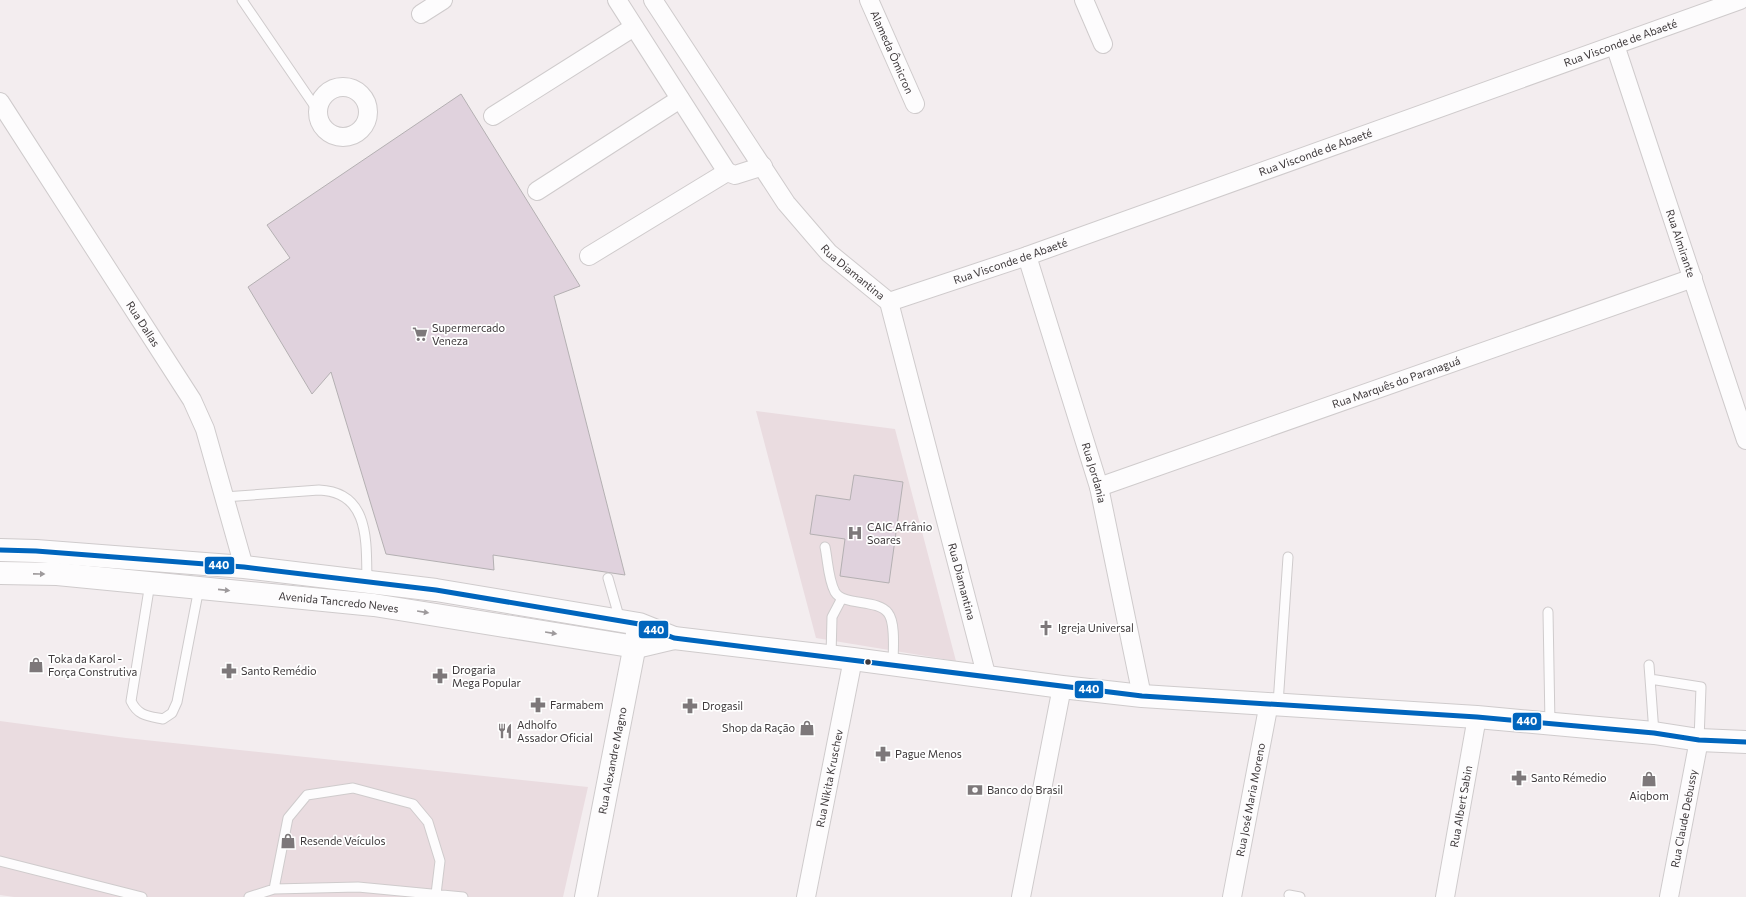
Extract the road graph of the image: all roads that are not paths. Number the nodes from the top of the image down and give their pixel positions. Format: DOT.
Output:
graph roads {
  1 [pos="242,0"];
  2 [pos="443,0"];
  3 [pos="617,0"];
  4 [pos="653,0"];
  5 [pos="869,0"];
  6 [pos="1084,0"];
  7 [pos="1740,0"];
  8 [pos="421,14"];
  9 [pos="634,27"];
  10 [pos="1103,44"];
  11 [pos="1615,46"];
  12 [pos="680,99"];
  13 [pos="0,102"];
  14 [pos="915,104"];
  15 [pos="318,111"];
  16 [pos="493,116"];
  17 [pos="763,166"];
  18 [pos="727,172"];
  19 [pos="537,191"];
  20 [pos="590,256"];
  21 [pos="1027,256"];
  22 [pos="1694,278"];
  23 [pos="889,302"];
  24 [pos="1746,440"];
  25 [pos="1099,487"];
  26 [pos="224,496"];
  27 [pos="825,546"];
  28 [pos="0,550"];
  29 [pos="1288,558"];
  30 [pos="244,566"];
  31 [pos="0,573"];
  32 [pos="608,578"];
  33 [pos="367,582"];
  34 [pos="150,583"];
  35 [pos="199,588"];
  36 [pos="842,598"];
  37 [pos="1548,612"];
  38 [pos="630,622"];
  39 [pos="674,638"];
  40 [pos="636,647"];
  41 [pos="831,656"];
  42 [pos="853,659"];
  43 [pos="893,664"];
  44 [pos="1649,665"];
  45 [pos="987,678"];
  46 [pos="1650,680"];
  47 [pos="1062,687"];
  48 [pos="1142,696"];
  49 [pos="1274,704"];
  50 [pos="1477,717"];
  51 [pos="1550,724"];
  52 [pos="1654,733"];
  53 [pos="1699,740"];
  54 [pos="1746,742"];
  55 [pos="0,861"];
  56 [pos="274,889"];
  57 [pos="436,894"];
  58 [pos="1289,895"];
  59 [pos="142,897"];
  60 [pos="249,897"];
  61 [pos="463,897"];
  62 [pos="586,897"];
  63 [pos="806,897"];
  64 [pos="1021,897"];
  65 [pos="1232,897"];
  66 [pos="1300,897"];
  67 [pos="1445,897"];
  68 [pos="1669,897"];
  1 -- 15 [label="lane"];
  2 -- 8 [label="street"];
  3 -- 9 [label="street"];
  4 -- 17 [label="street, Rua Diamantina"];
  5 -- 14 [label="street, Alameda Ômicron"];
  6 -- 10 [label="street"];
  7 -- 11 [label="street, Rua Visconde de Abaeté"];
  9 -- 12 [label="street"];
  9 -- 16 [label="street"];
  11 -- 21 [label="street, Rua Visconde de Abaeté"];
  11 -- 22 [label="street, Rua Almirante"];
  12 -- 18 [label="street"];
  12 -- 19 [label="street"];
  13 -- 26 [label="street, Rua Dallas"];
  17 -- 18 [label="street"];
  17 -- 23 [label="street, Rua Diamantina"];
  18 -- 20 [label="street"];
  21 -- 23 [label="street, Rua Visconde de Abaeté"];
  21 -- 25 [label="street, Rua Jordania"];
  22 -- 24 [label="street, Rua Almirante"];
  22 -- 25 [label="street, Rua Marquês do Paranaguá"];
  23 -- 45 [label="street, Rua Diamantina"];
  25 -- 48 [label="street, Rua Jordania"];
  26 -- 30 [label="street, Rua Dallas"];
  26 -- 33 [label="lane"];
  27 -- 36 [label="lane"];
  28 -- 30 [label="main road, Avenida Tancredo Neves"];
  29 -- 49 [label="lane"];
  30 -- 33 [label="main road, Avenida Tancredo Neves"];
  31 -- 34 [label="main road, Avenida Tancredo Neves, one-way"];
  32 -- 38 [label="lane"];
  33 -- 38 [label="main road, Avenida Tancredo Neves"];
  34 -- 35 [label="main road, Avenida Tancredo Neves"];
  34 -- 35 [label="lane"];
  35 -- 40 [label="main road, Avenida Tancredo Neves, one-way"];
  36 -- 41 [label="lane"];
  36 -- 43 [label="lane"];
  37 -- 51 [label="lane"];
  38 -- 39 [label="main road, Avenida Tancredo Neves"];
  38 -- 40 [label="main road, Rua Alexandre Magno"];
  39 -- 40 [label="main road, Avenida Tancredo Neves"];
  39 -- 41 [label="main road, Avenida Tancredo Neves"];
  40 -- 62 [label="main road, Rua Alexandre Magno"];
  41 -- 42 [label="main road, Avenida Tancredo Neves"];
  42 -- 43 [label="main road, Avenida Tancredo Neves"];
  42 -- 63 [label="street, Rua Nikita Kruschev"];
  43 -- 45 [label="main road, Avenida Tancredo Neves"];
  44 -- 46 [label="lane"];
  45 -- 47 [label="main road, Avenida Tancredo Neves"];
  46 -- 52 [label="lane"];
  46 -- 53 [label="lane"];
  47 -- 48 [label="main road, Avenida Tancredo Neves"];
  47 -- 64 [label="street"];
  48 -- 49 [label="main road, Avenida Tancredo Neves"];
  49 -- 50 [label="main road, Avenida Tancredo Neves"];
  49 -- 65 [label="street, Rua José Maria Moreno"];
  50 -- 51 [label="main road, Avenida Tancredo Neves"];
  50 -- 67 [label="street, Rua Albert Sabin"];
  51 -- 52 [label="main road, Avenida Tancredo Neves"];
  52 -- 53 [label="main road, Avenida Tancredo Neves"];
  53 -- 54 [label="main road, Avenida Tancredo Neves"];
  53 -- 68 [label="street, Rua Claude Debussy"];
  55 -- 59 [label="lane"];
  56 -- 57 [label="lane"];
  56 -- 57 [label="lane"];
  56 -- 60 [label="lane"];
  57 -- 61 [label="lane"];
  58 -- 66 [label="lane"];
}
